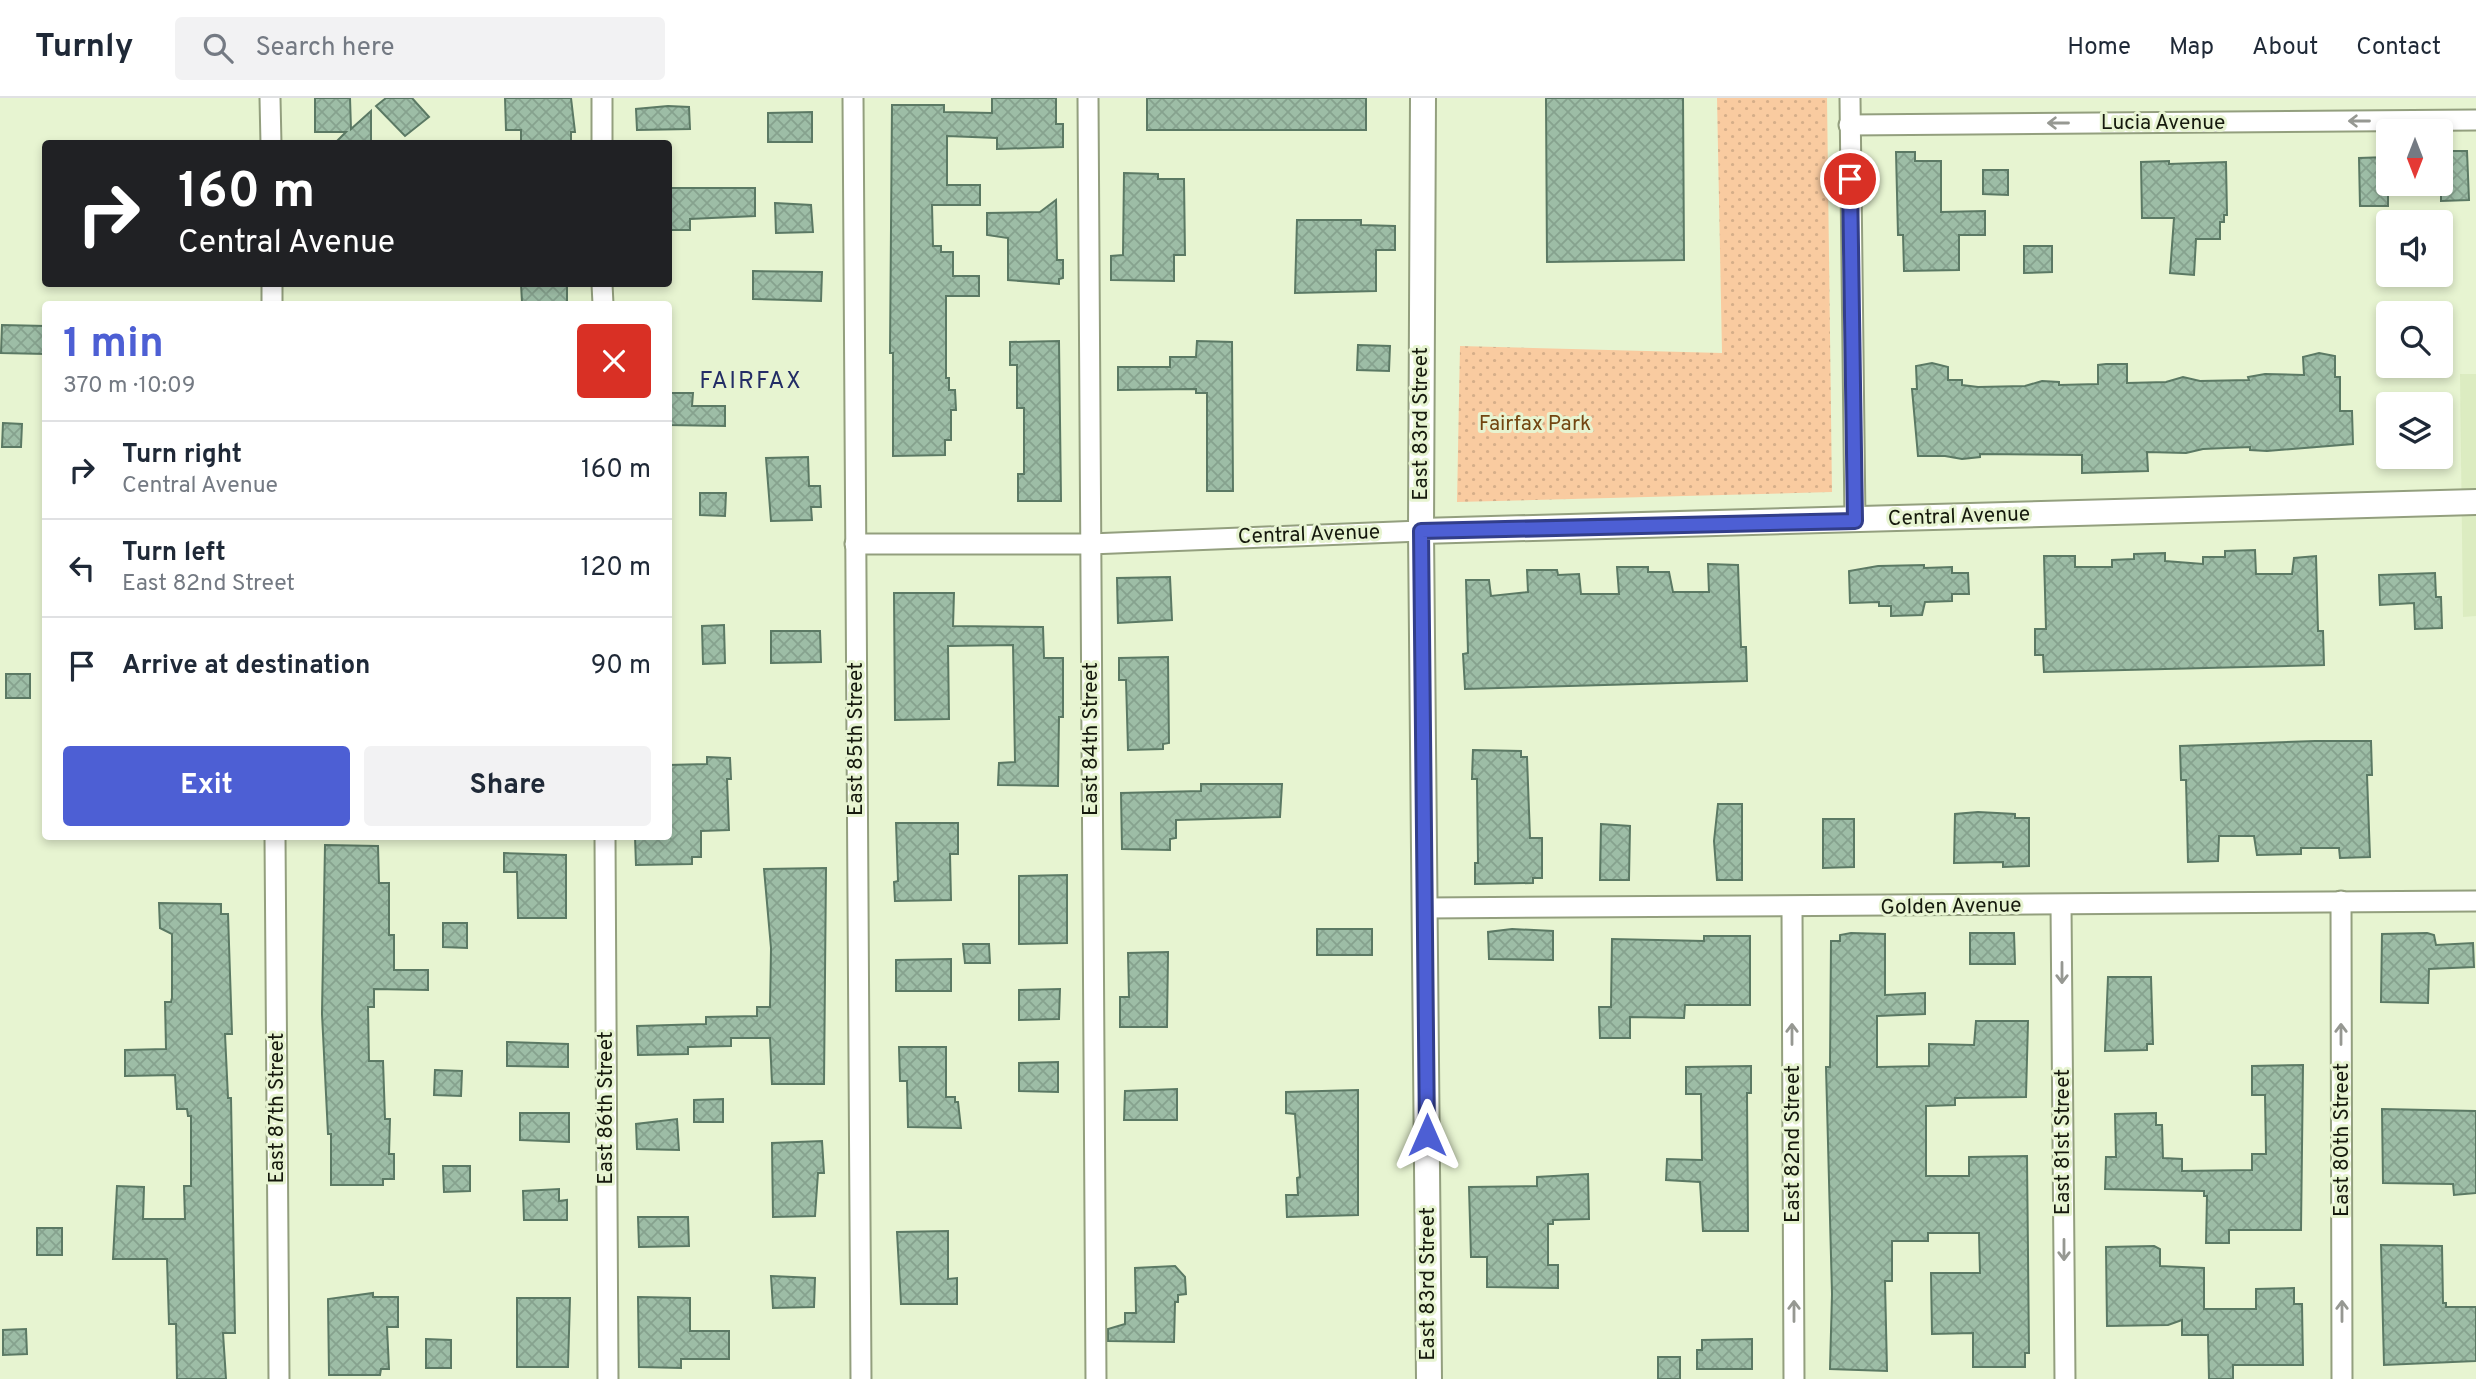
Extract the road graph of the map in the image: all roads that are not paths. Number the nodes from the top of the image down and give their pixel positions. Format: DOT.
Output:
graph roads {
  1 [pos="270,98"];
  2 [pos="601,98"];
  3 [pos="853,98"];
  4 [pos="1088,98"];
  5 [pos="1423,98"];
  6 [pos="1850,98"];
  7 [pos="2476,121"];
  8 [pos="1849,125"];
  9 [pos="271,140"];
  10 [pos="602,140"];
  11 [pos="2476,502"];
  12 [pos="1855,521"];
  13 [pos="1421,531"];
  14 [pos="855,544"];
  15 [pos="1090,544"];
  16 [pos="275,840"];
  17 [pos="605,840"];
  18 [pos="2341,901"];
  19 [pos="2476,901"];
  20 [pos="2061,905"];
  21 [pos="1426,908"];
  22 [pos="1791,908"];
  23 [pos="279,1379"];
  24 [pos="608,1379"];
  25 [pos="861,1379"];
  26 [pos="1096,1379"];
  27 [pos="1429,1379"];
  28 [pos="1794,1379"];
  29 [pos="2065,1379"];
  30 [pos="2342,1379"];
  1 -- 9 [label="street"];
  2 -- 10 [label="street"];
  3 -- 14 [label="street, East 85th Street"];
  4 -- 15 [label="street, East 84th Street"];
  5 -- 13 [label="street, East 83rd Street"];
  6 -- 8 [label="street"];
  7 -- 8 [label="street, Lucia Avenue, one-way"];
  8 -- 12 [label="street"];
  11 -- 12 [label="street, Central Avenue"];
  12 -- 13 [label="street, Central Avenue"];
  13 -- 15 [label="street, Central Avenue"];
  13 -- 21 [label="street, East 83rd Street"];
  14 -- 15 [label="street, Central Avenue"];
  14 -- 25 [label="street, East 85th Street"];
  15 -- 26 [label="street, East 84th Street"];
  16 -- 23 [label="street, East 87th Street"];
  17 -- 24 [label="street, East 86th Street"];
  18 -- 19 [label="street, Golden Avenue"];
  18 -- 20 [label="street, Golden Avenue"];
  30 -- 18 [label="street, East 80th Street, one-way"];
  20 -- 22 [label="street, Golden Avenue"];
  20 -- 29 [label="street, East 81st Street, one-way"];
  21 -- 22 [label="street, Golden Avenue"];
  21 -- 27 [label="street, East 83rd Street"];
  28 -- 22 [label="street, East 82nd Street, one-way"];
}
